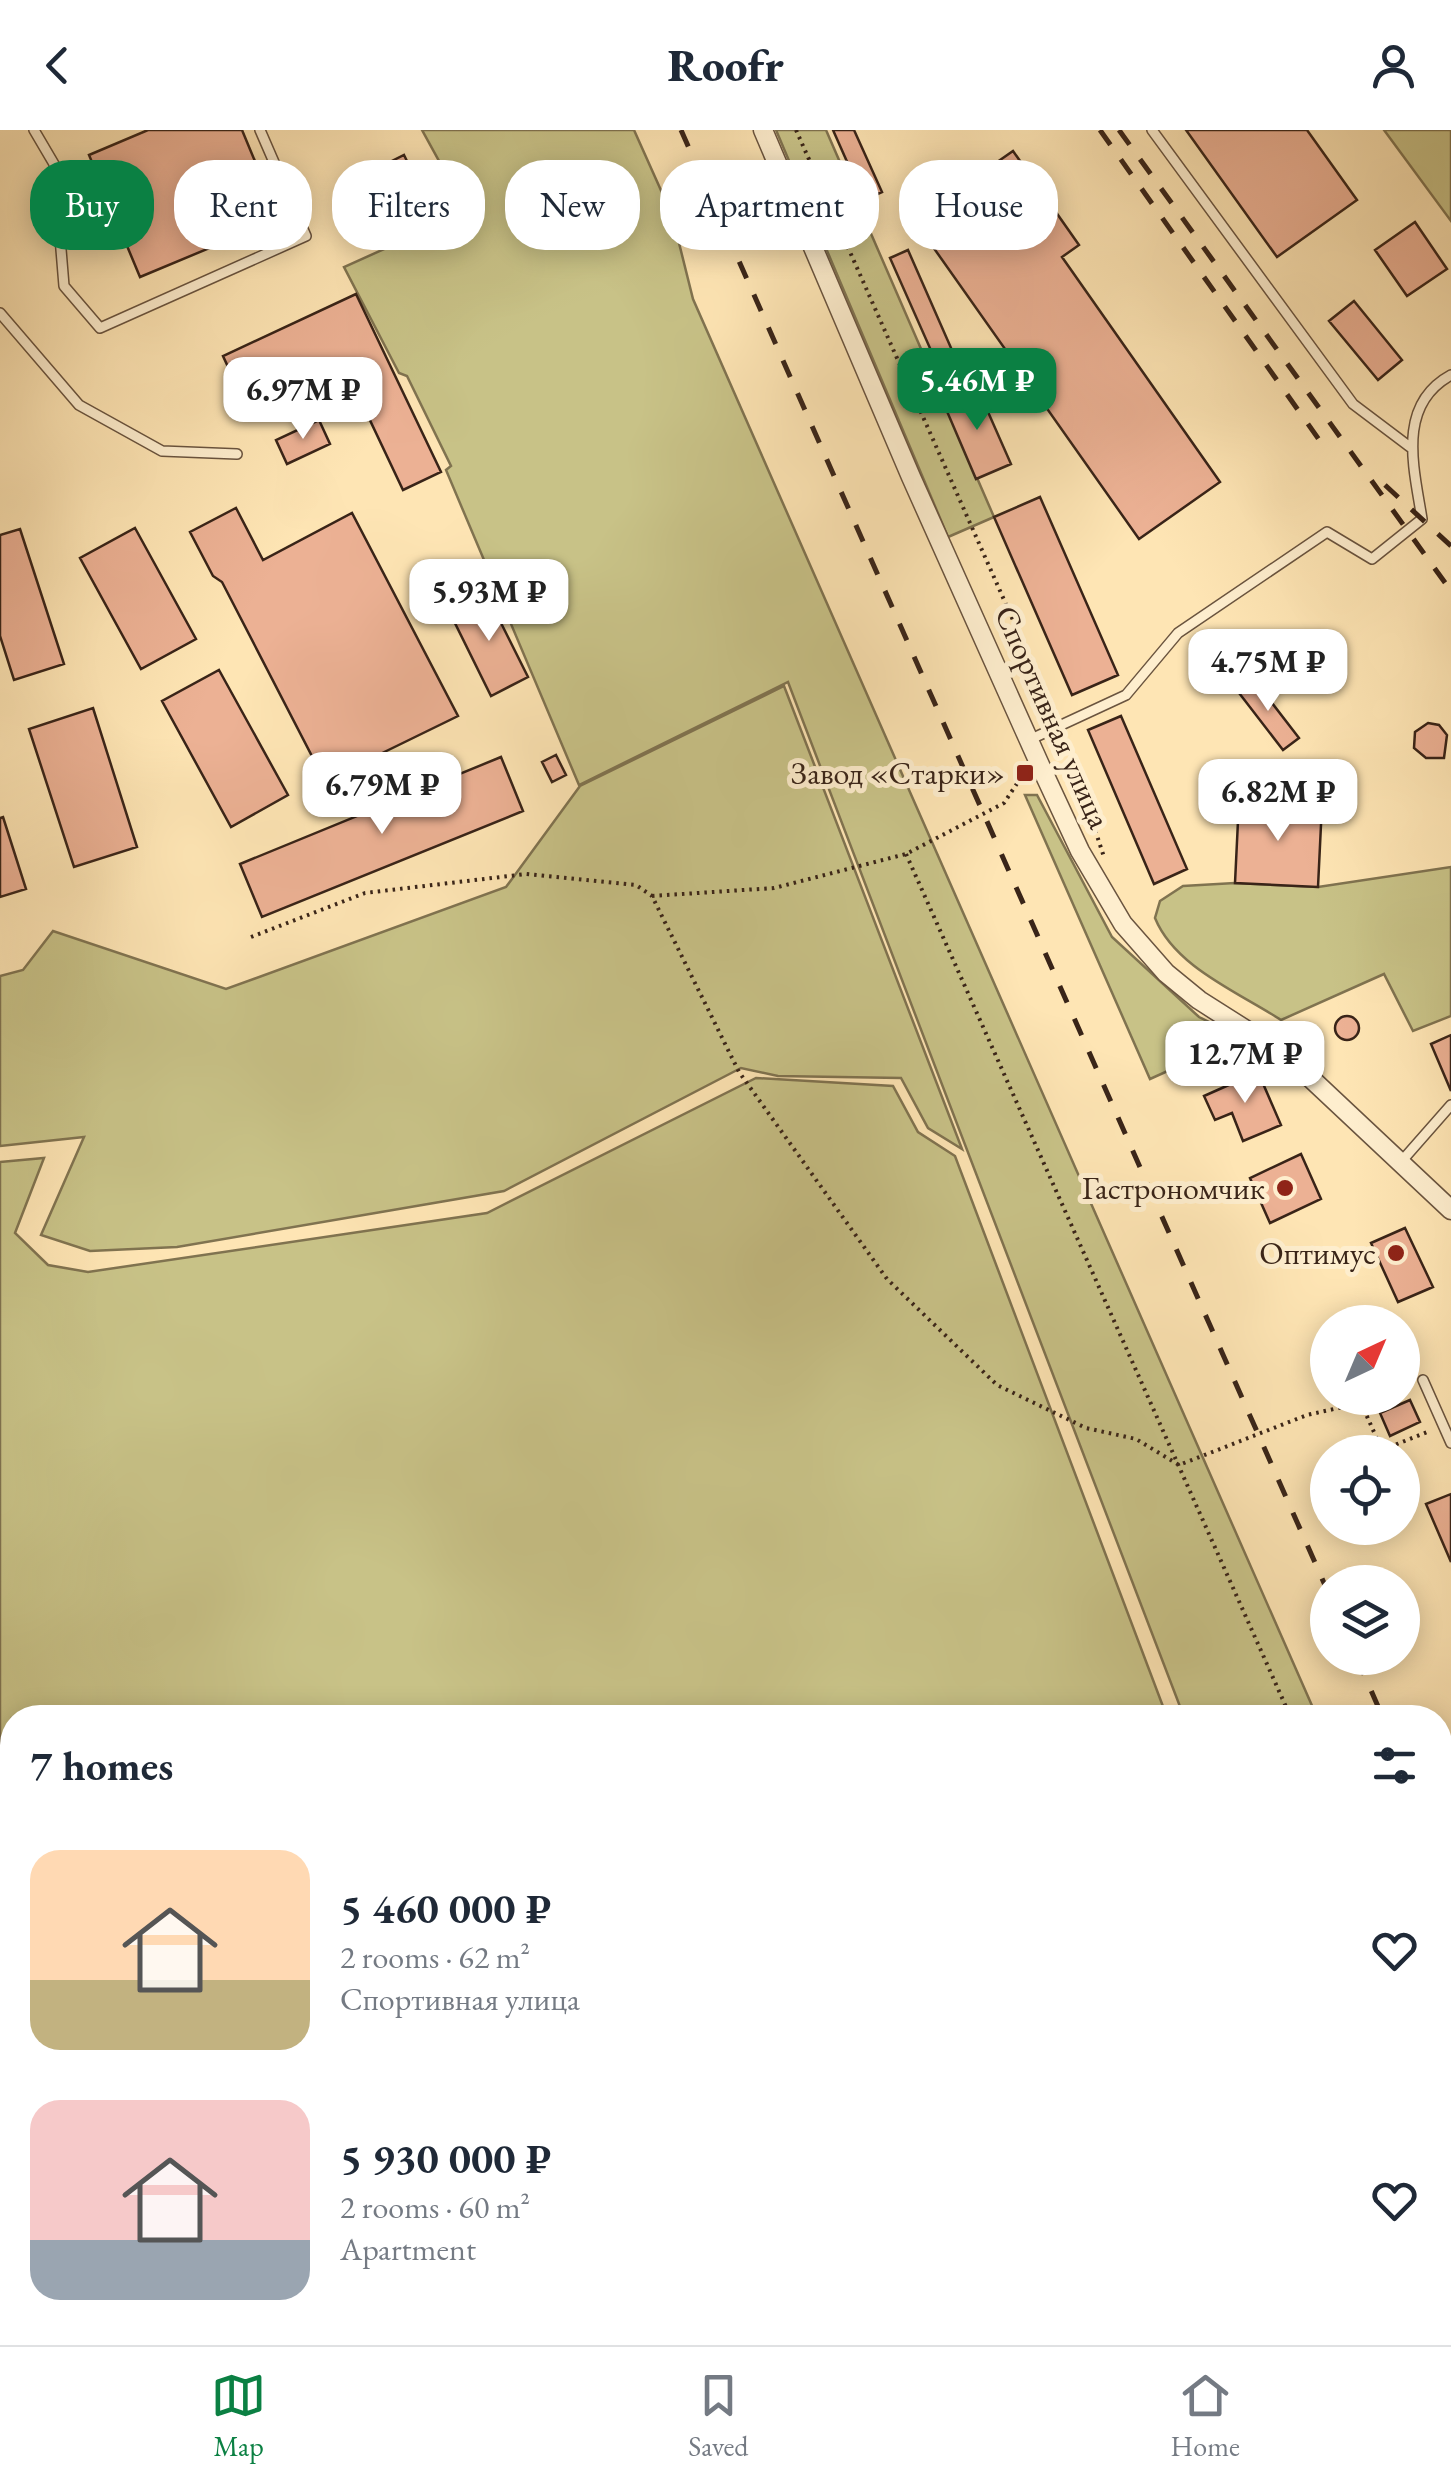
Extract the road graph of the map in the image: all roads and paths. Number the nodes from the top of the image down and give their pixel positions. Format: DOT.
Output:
graph roads {
  1 [pos="34,130"];
  2 [pos="260,130"];
  3 [pos="763,130"];
  4 [pos="796,130"];
  5 [pos="1152,130"];
  6 [pos="0,313"];
  7 [pos="1451,375"];
  8 [pos="1410,447"];
  9 [pos="236,454"];
  10 [pos="1059,726"];
  11 [pos="1029,740"];
  12 [pos="1025,773"];
  13 [pos="906,854"];
  14 [pos="1106,866"];
  15 [pos="652,896"];
  16 [pos="251,937"];
  17 [pos="1451,1105"];
  18 [pos="1400,1163"];
  19 [pos="1448,1202"];
  20 [pos="1424,1380"];
  21 [pos="1443,1426"];
  22 [pos="1451,1444"];
  23 [pos="1179,1465"];
  24 [pos="1285,1705"];
  1 -- 2 [label="lane"];
  3 -- 11 [label="street, Спортивная улица"];
  4 -- 10 [label="path"];
  5 -- 8 [label="lane"];
  6 -- 9 [label="lane"];
  7 -- 8 [label="lane"];
  8 -- 10 [label="lane"];
  10 -- 11 [label="lane"];
  10 -- 14 [label="path"];
  11 -- 18 [label="street, Спортивная улица"];
  12 -- 13 [label="path"];
  13 -- 15 [label="path"];
  13 -- 23 [label="path"];
  15 -- 16 [label="path"];
  15 -- 23 [label="path"];
  17 -- 18 [label="lane"];
  18 -- 19 [label="street, Спортивная улица"];
  20 -- 21 [label="lane"];
  21 -- 22 [label="lane"];
  21 -- 23 [label="path"];
  23 -- 24 [label="path"];
}
